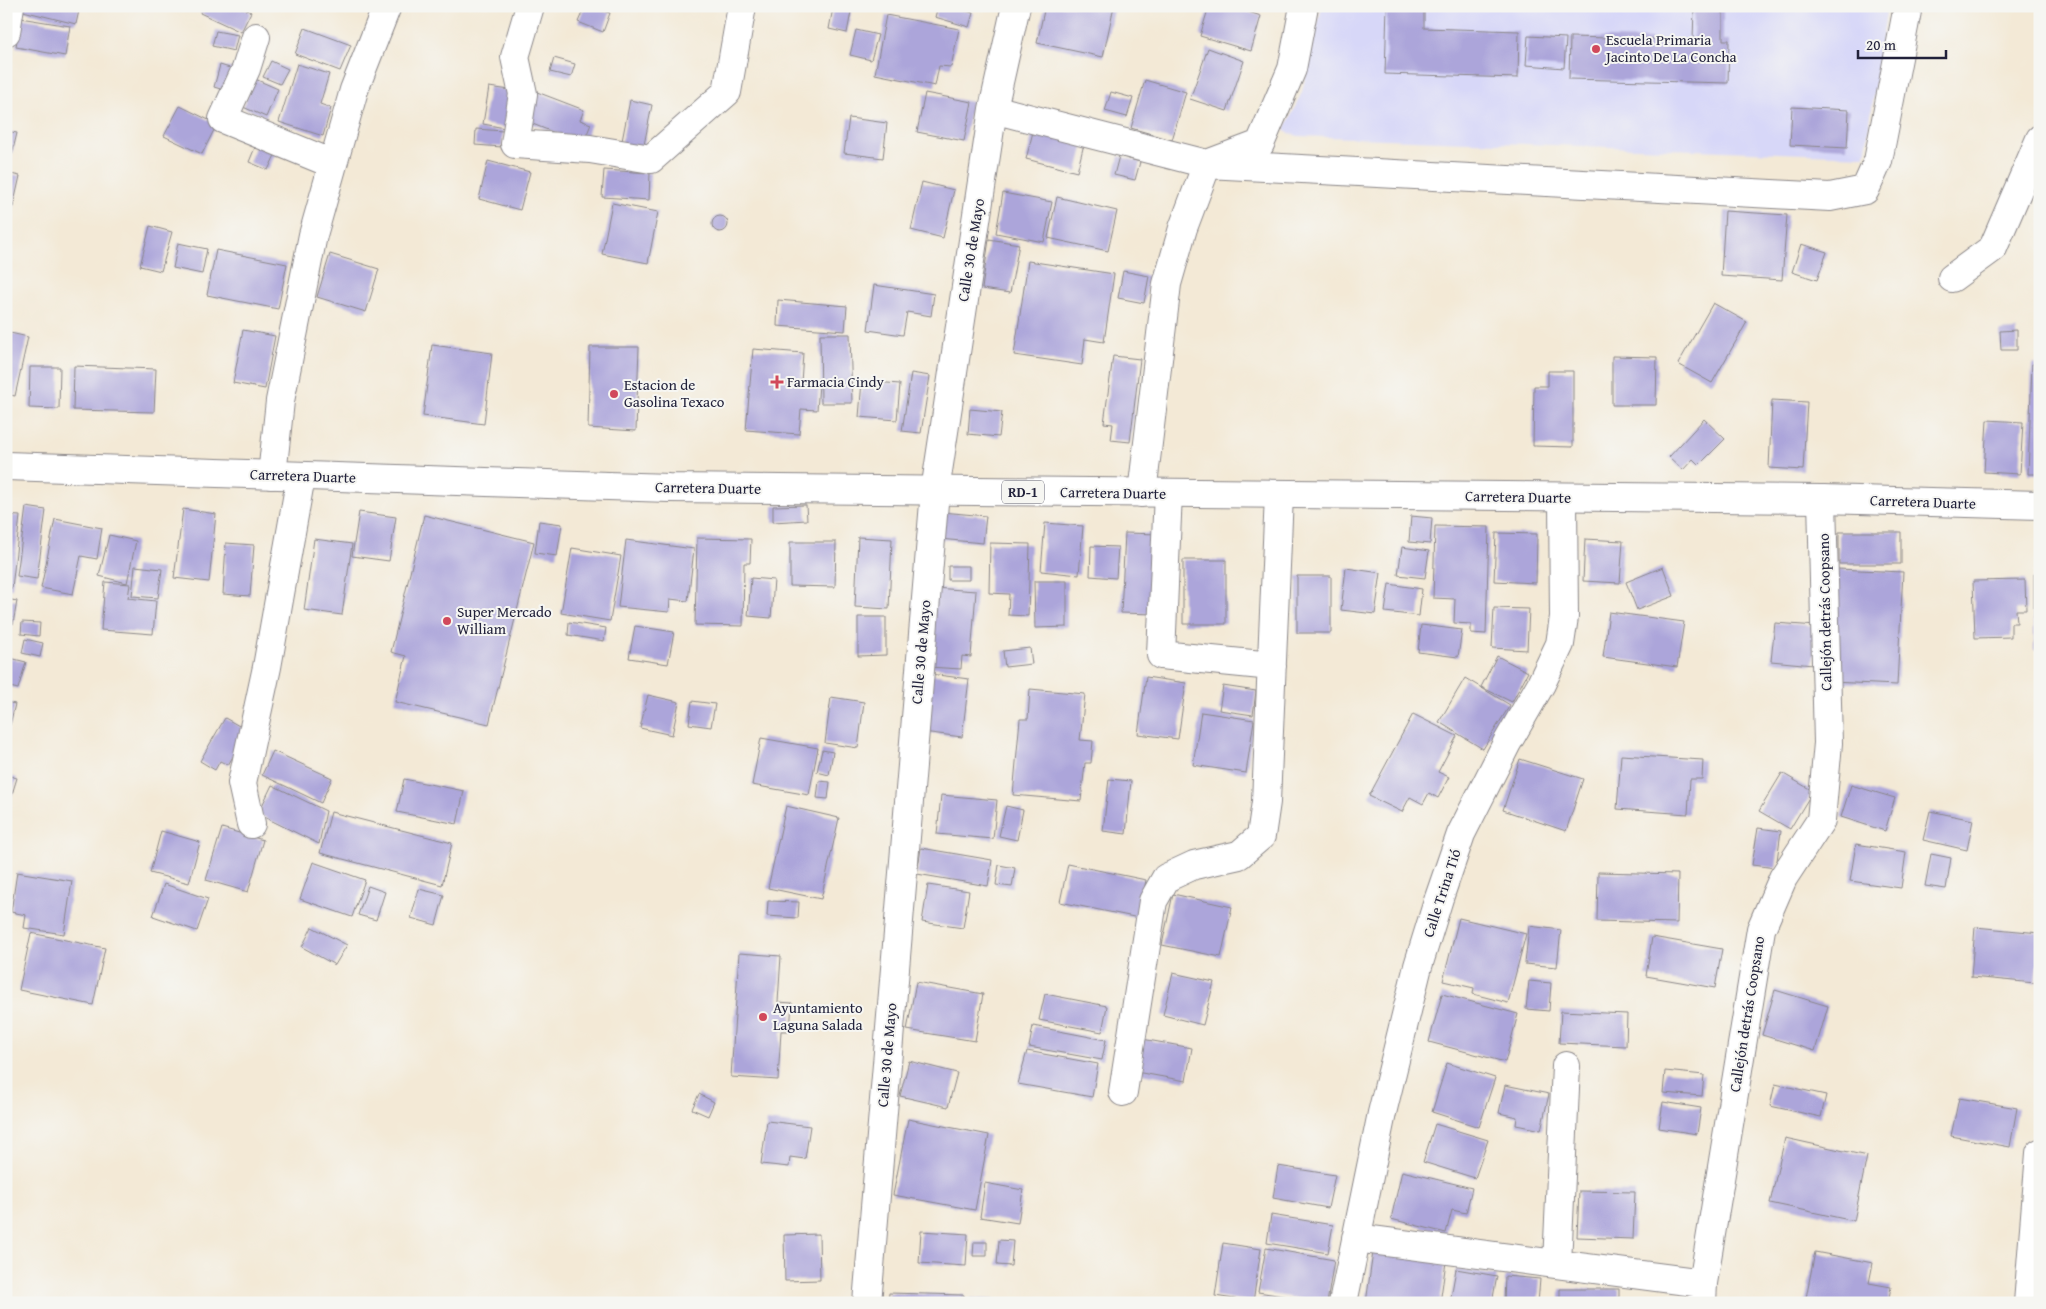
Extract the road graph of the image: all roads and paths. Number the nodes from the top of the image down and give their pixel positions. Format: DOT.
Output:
graph roads {
  1 [pos="10,6"];
  2 [pos="387,6"];
  3 [pos="530,6"];
  4 [pos="742,6"];
  5 [pos="1016,6"];
  6 [pos="1304,6"];
  7 [pos="1908,6"];
  8 [pos="6,32"];
  9 [pos="256,37"];
  10 [pos="993,109"];
  11 [pos="2040,139"];
  12 [pos="333,164"];
  13 [pos="1207,164"];
  14 [pos="1952,278"];
  15 [pos="6,466"];
  16 [pos="272,475"];
  17 [pos="301,476"];
  18 [pos="935,491"];
  19 [pos="1155,493"];
  20 [pos="1279,495"];
  21 [pos="1563,498"];
  22 [pos="1822,499"];
  23 [pos="2040,505"];
  24 [pos="1272,666"];
  25 [pos="251,824"];
  26 [pos="1566,1066"];
  27 [pos="1123,1092"];
  28 [pos="2040,1153"];
  29 [pos="1356,1238"];
  30 [pos="1557,1264"];
  31 [pos="1702,1293"];
  32 [pos="867,1303"];
  33 [pos="1343,1303"];
  34 [pos="2028,1303"];
  1 -- 8 [label="street"];
  2 -- 12 [label="street"];
  3 -- 4 [label="street"];
  5 -- 10 [label="street, Calle 30 de Mayo"];
  6 -- 13 [label="street"];
  7 -- 13 [label="street"];
  9 -- 12 [label="street"];
  10 -- 13 [label="street"];
  10 -- 18 [label="street, Calle 30 de Mayo"];
  11 -- 14 [label="street"];
  12 -- 16 [label="street"];
  13 -- 19 [label="street"];
  15 -- 16 [label="street, Carretera Duarte / RD-1"];
  16 -- 17 [label="street, Carretera Duarte / RD-1"];
  17 -- 18 [label="street, Carretera Duarte / RD-1"];
  17 -- 25 [label="street"];
  18 -- 19 [label="street, Carretera Duarte / RD-1"];
  18 -- 32 [label="street, Calle 30 de Mayo"];
  19 -- 20 [label="street, Carretera Duarte / RD-1"];
  19 -- 24 [label="street"];
  20 -- 21 [label="street, Carretera Duarte / RD-1"];
  20 -- 24 [label="street"];
  21 -- 22 [label="street, Carretera Duarte / RD-1"];
  21 -- 29 [label="street, Calle Trina Tió"];
  22 -- 23 [label="street, Carretera Duarte / RD-1"];
  22 -- 31 [label="street, Callejón detrás Coopsano"];
  24 -- 27 [label="street"];
  26 -- 30 [label="street"];
  28 -- 34 [label="street"];
  29 -- 30 [label="street"];
  29 -- 33 [label="street, Calle Trina Tió"];
  30 -- 31 [label="street"];
}
